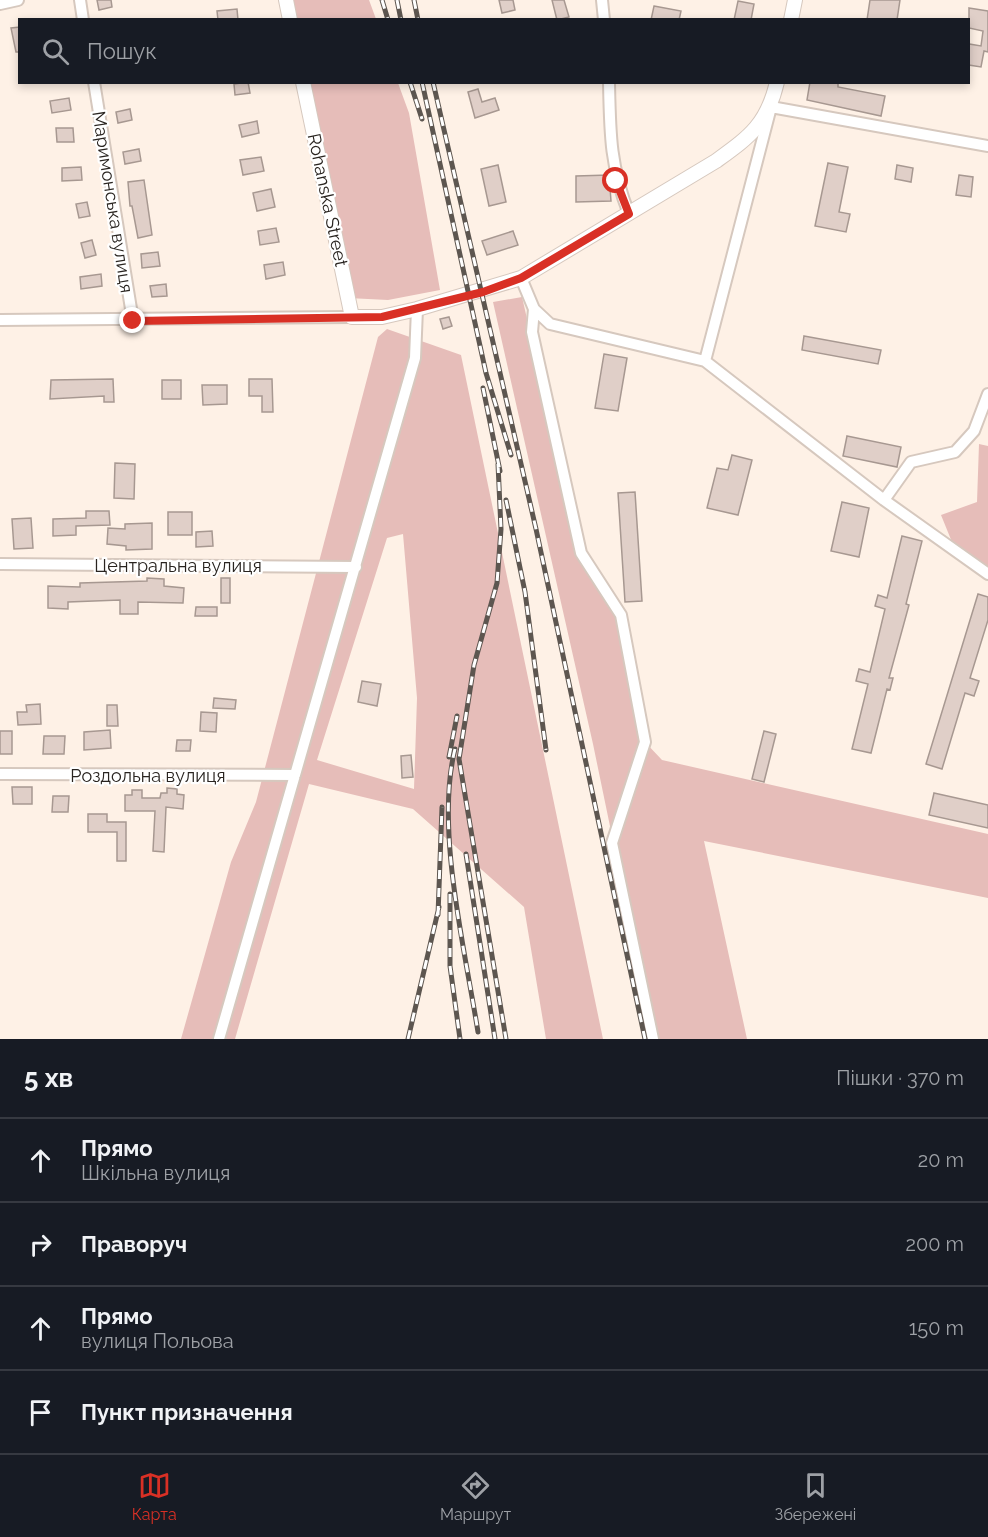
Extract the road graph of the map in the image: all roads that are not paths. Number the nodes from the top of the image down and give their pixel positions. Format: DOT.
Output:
graph roads {
  1 [pos="18,0"];
  2 [pos="80,0"];
  3 [pos="286,0"];
  4 [pos="602,0"];
  5 [pos="795,0"];
  6 [pos="0,4"];
  7 [pos="83,18"];
  8 [pos="290,18"];
  9 [pos="604,18"];
  10 [pos="790,18"];
  11 [pos="94,84"];
  12 [pos="303,84"];
  13 [pos="609,84"];
  14 [pos="777,84"];
  15 [pos="771,107"];
  16 [pos="988,146"];
  17 [pos="629,214"];
  18 [pos="521,278"];
  19 [pos="417,309"];
  20 [pos="534,309"];
  21 [pos="352,317"];
  22 [pos="0,320"];
  23 [pos="133,321"];
  24 [pos="705,361"];
  25 [pos="988,394"];
  26 [pos="884,500"];
  27 [pos="0,564"];
  28 [pos="356,567"];
  29 [pos="988,574"];
  30 [pos="0,774"];
  31 [pos="295,775"];
  32 [pos="219,1039"];
  33 [pos="653,1039"];
  1 -- 6 [label="street"];
  2 -- 7 [label="street"];
  3 -- 8 [label="street"];
  4 -- 9 [label="street"];
  5 -- 10 [label="street"];
  11 -- 23 [label="street, Маримонська вулиця"];
  12 -- 21 [label="street, Rohanska Street"];
  13 -- 17 [label="street"];
  14 -- 15 [label="street"];
  15 -- 16 [label="street"];
  15 -- 17 [label="street"];
  15 -- 24 [label="street"];
  17 -- 18 [label="street"];
  18 -- 19 [label="street"];
  18 -- 20 [label="street"];
  19 -- 21 [label="street"];
  19 -- 28 [label="street"];
  20 -- 24 [label="street"];
  20 -- 33 [label="street"];
  21 -- 23 [label="street"];
  22 -- 23 [label="street"];
  24 -- 26 [label="street"];
  25 -- 26 [label="street"];
  26 -- 29 [label="street"];
  27 -- 28 [label="street, Центральна вулиця"];
  28 -- 31 [label="street"];
  30 -- 31 [label="street, Роздольна вулиця"];
  31 -- 32 [label="street"];
}
